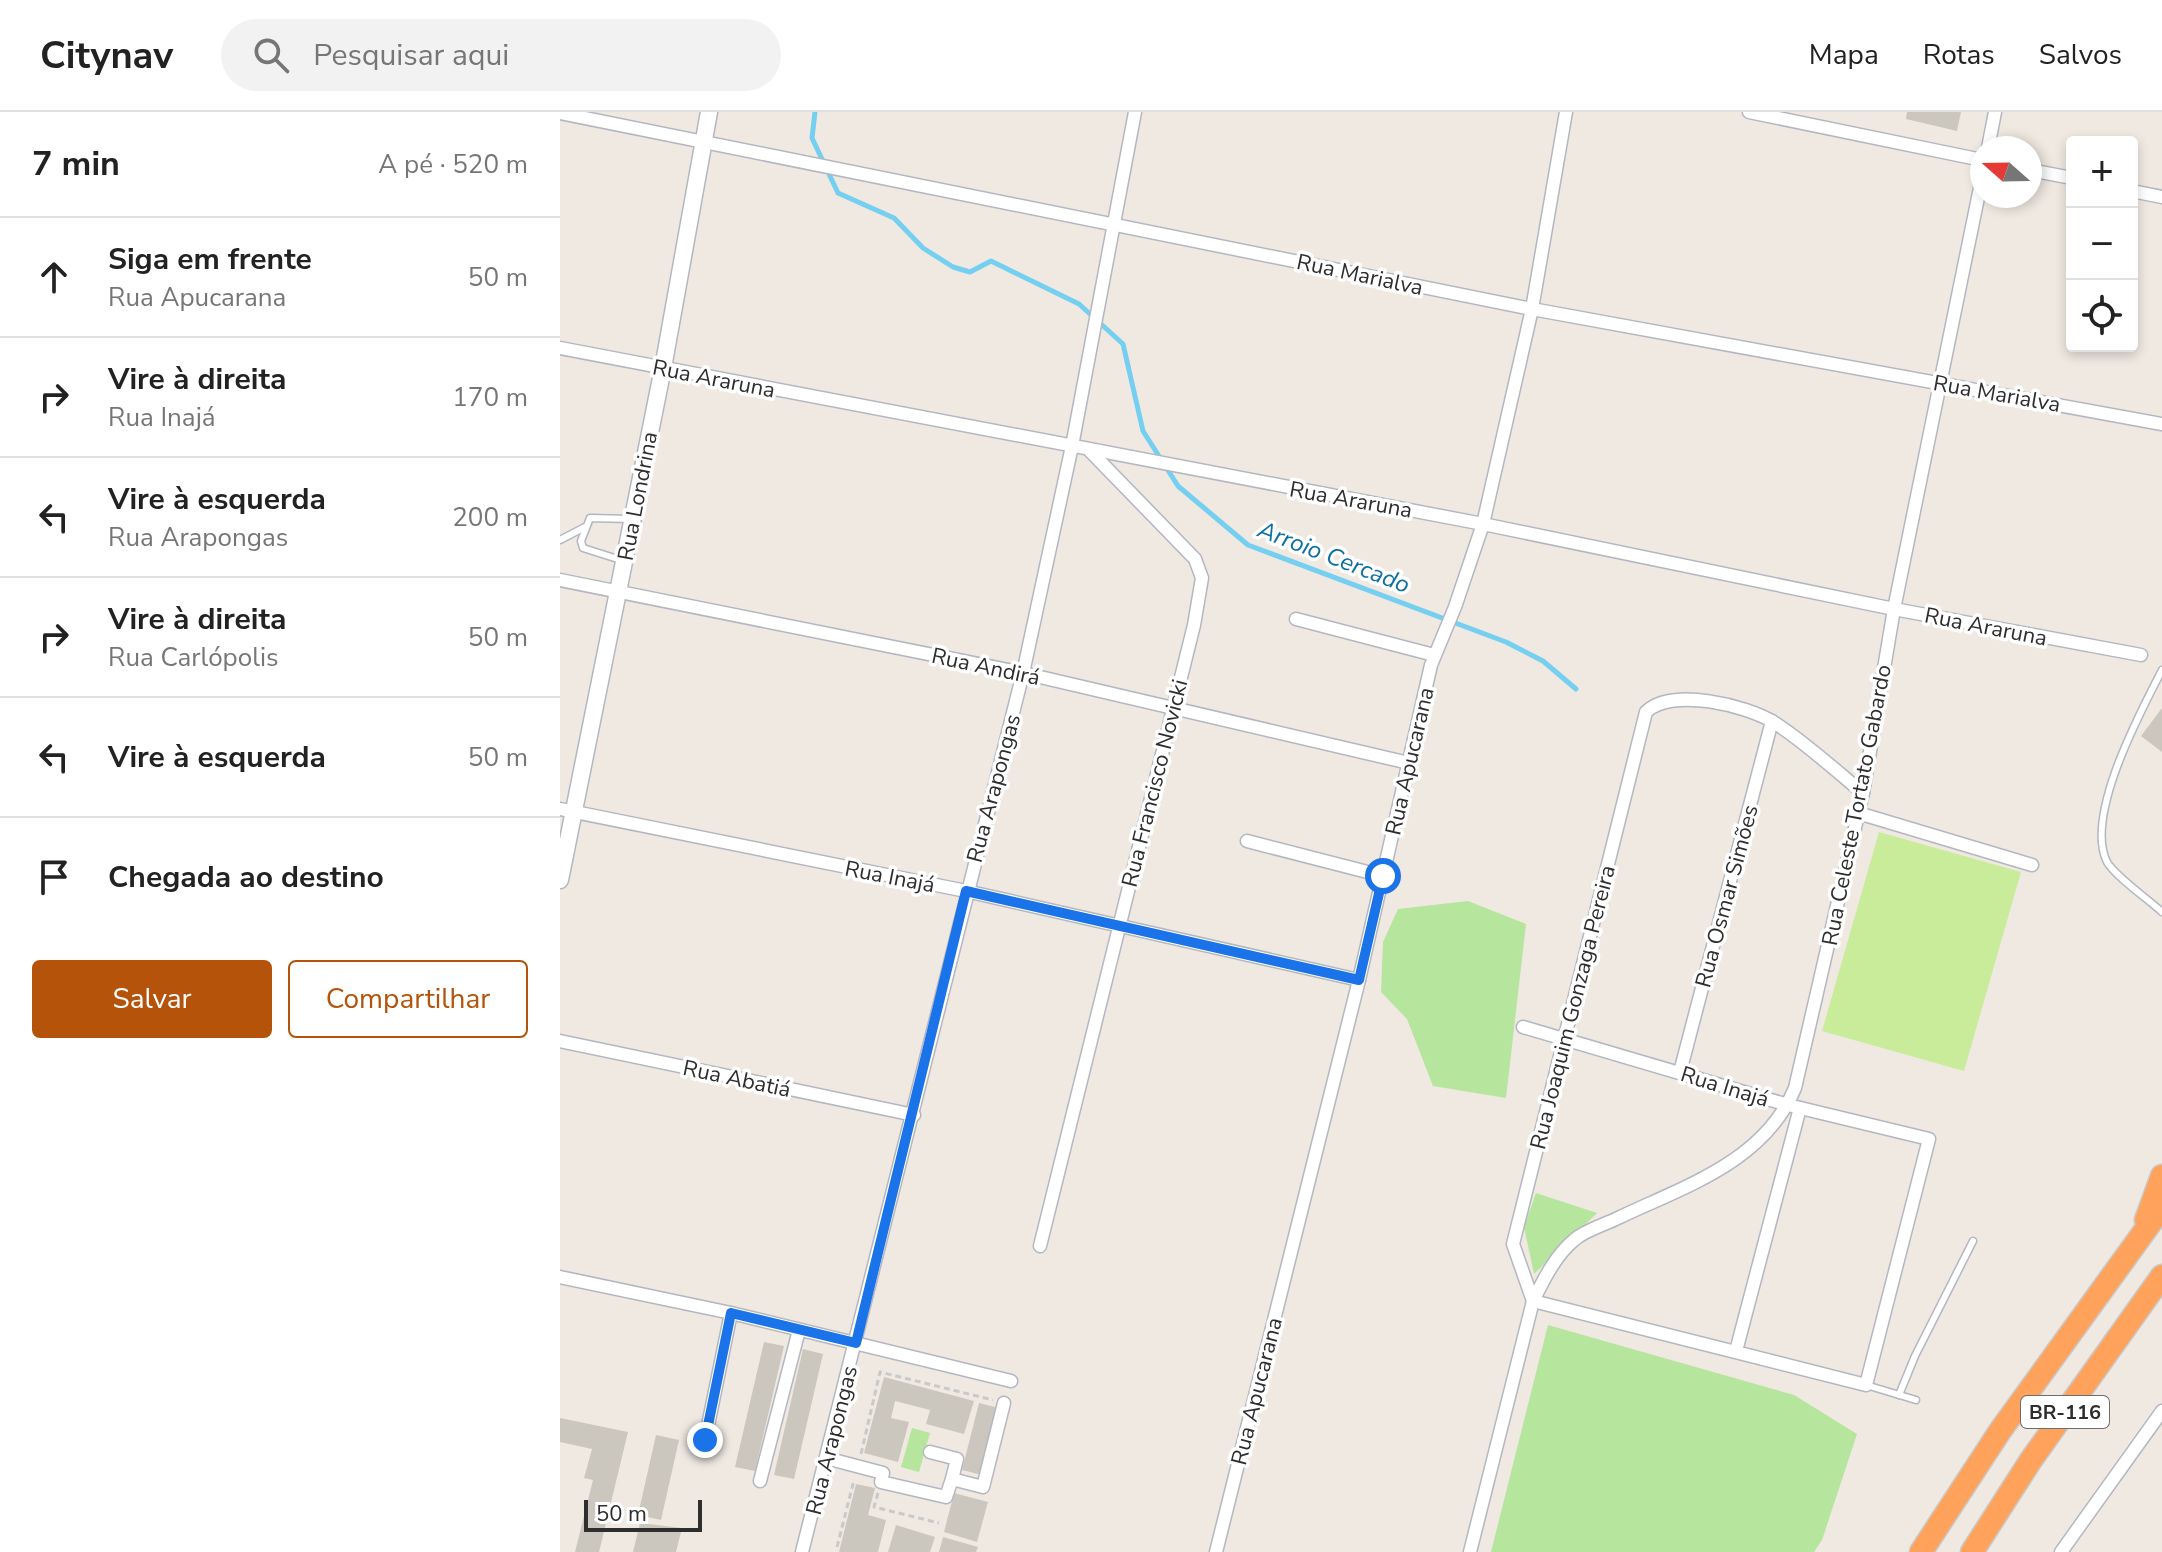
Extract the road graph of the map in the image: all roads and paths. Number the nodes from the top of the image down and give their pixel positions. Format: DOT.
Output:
graph roads {
  1 [pos="709,112"];
  2 [pos="1135,112"];
  3 [pos="1566,112"];
  4 [pos="1749,112"];
  5 [pos="1995,112"];
  6 [pos="560,113"];
  7 [pos="1990,136"];
  8 [pos="704,140"];
  9 [pos="1970,158"];
  10 [pos="2042,172"];
  11 [pos="2066,177"];
  12 [pos="2138,192"];
  13 [pos="2162,197"];
  14 [pos="1976,208"];
  15 [pos="1113,222"];
  16 [pos="1532,309"];
  17 [pos="560,348"];
  18 [pos="663,368"];
  19 [pos="1942,384"];
  20 [pos="2162,424"];
  21 [pos="1072,446"];
  22 [pos="1090,451"];
  23 [pos="632,519"];
  24 [pos="1483,524"];
  25 [pos="585,527"];
  26 [pos="560,540"];
  27 [pos="624,561"];
  28 [pos="560,580"];
  29 [pos="618,590"];
  30 [pos="1894,609"];
  31 [pos="1296,619"];
  32 [pos="1434,655"];
  33 [pos="2141,655"];
  34 [pos="2162,670"];
  35 [pos="1023,673"];
  36 [pos="1173,708"];
  37 [pos="1772,721"];
  38 [pos="1409,763"];
  39 [pos="1863,793"];
  40 [pos="567,811"];
  41 [pos="1858,813"];
  42 [pos="1247,841"];
  43 [pos="2032,865"];
  44 [pos="1383,876"];
  45 [pos="560,880"];
  46 [pos="966,891"];
  47 [pos="2162,912"];
  48 [pos="1117,927"];
  49 [pos="1359,980"];
  50 [pos="1523,1027"];
  51 [pos="1565,1038"];
  52 [pos="560,1041"];
  53 [pos="1680,1072"];
  54 [pos="1794,1106"];
  55 [pos="914,1115"];
  56 [pos="2162,1176"];
  57 [pos="2162,1207"];
  58 [pos="2141,1234"];
  59 [pos="1973,1241"];
  60 [pos="1040,1246"];
  61 [pos="2162,1276"];
  62 [pos="560,1277"];
  63 [pos="1533,1301"];
  64 [pos="731,1313"];
  65 [pos="799,1330"];
  66 [pos="856,1343"];
  67 [pos="1736,1351"];
  68 [pos="1011,1381"];
  69 [pos="1866,1385"];
  70 [pos="1899,1395"];
  71 [pos="1916,1400"];
  72 [pos="1004,1403"];
  73 [pos="2162,1411"];
  74 [pos="705,1440"];
  75 [pos="930,1452"];
  76 [pos="826,1458"];
  77 [pos="857,1467"];
  78 [pos="952,1479"];
  79 [pos="760,1481"];
  80 [pos="881,1482"];
  81 [pos="939,1523"];
  82 [pos="837,1547"];
  83 [pos="802,1552"];
  84 [pos="1216,1552"];
  85 [pos="1470,1552"];
  86 [pos="1921,1552"];
  87 [pos="1972,1552"];
  88 [pos="2061,1552"];
  1 -- 8 [label="street, Rua Londrina"];
  2 -- 15 [label="street, Rua Arapongas"];
  3 -- 16 [label="street, Rua Apucarana"];
  4 -- 9 [label="street"];
  5 -- 7 [label="street"];
  6 -- 8 [label="street, Rua Marialva"];
  8 -- 15 [label="street, Rua Marialva"];
  8 -- 18 [label="street, Rua Londrina"];
  10 -- 11 [label="street"];
  12 -- 13 [label="street"];
  14 -- 19 [label="street, Rua Celeste Tortato Gabardo"];
  15 -- 16 [label="street, Rua Marialva"];
  15 -- 21 [label="street, Rua Arapongas"];
  16 -- 19 [label="street, Rua Marialva"];
  16 -- 24 [label="street, Rua Apucarana"];
  17 -- 18 [label="street, Rua Araruna"];
  18 -- 21 [label="street, Rua Araruna"];
  18 -- 23 [label="street, Rua Londrina"];
  19 -- 20 [label="street, Rua Marialva"];
  19 -- 30 [label="street, Rua Celeste Tortato Gabardo"];
  21 -- 22 [label="street, Rua Araruna"];
  21 -- 35 [label="street, Rua Arapongas"];
  22 -- 24 [label="street, Rua Araruna"];
  22 -- 36 [label="street, Rua Francisco Novicki"];
  23 -- 25 [label="lane"];
  23 -- 27 [label="street, Rua Londrina"];
  24 -- 30 [label="street, Rua Araruna"];
  24 -- 32 [label="street, Rua Apucarana"];
  25 -- 26 [label="lane"];
  25 -- 27 [label="lane"];
  27 -- 29 [label="street, Rua Londrina"];
  28 -- 29 [label="street, Rua Andirá"];
  29 -- 35 [label="street, Rua Andirá"];
  29 -- 40 [label="street, Rua Londrina"];
  30 -- 33 [label="street, Rua Araruna"];
  30 -- 39 [label="street, Rua Celeste Tortato Gabardo"];
  31 -- 32 [label="street"];
  32 -- 38 [label="street, Rua Apucarana"];
  34 -- 47 [label="lane"];
  35 -- 36 [label="street, Rua Andirá"];
  35 -- 46 [label="street, Rua Arapongas"];
  36 -- 38 [label="street, Rua Andirá"];
  36 -- 48 [label="street, Rua Francisco Novicki"];
  37 -- 39 [label="street"];
  37 -- 51 [label="street, Rua Joaquim Gonzaga Pereira"];
  37 -- 53 [label="street, Rua Osmar Simões"];
  38 -- 44 [label="street, Rua Apucarana"];
  39 -- 41 [label="street, Rua Celeste Tortato Gabardo"];
  40 -- 45 [label="street, Rua Londrina"];
  40 -- 46 [label="street, Rua Inajá"];
  41 -- 43 [label="street"];
  41 -- 54 [label="street, Rua Celeste Tortato Gabardo"];
  42 -- 44 [label="street"];
  44 -- 49 [label="street, Rua Apucarana"];
  46 -- 48 [label="street, Rua Inajá"];
  46 -- 55 [label="street, Rua Arapongas"];
  48 -- 49 [label="street, Rua Inajá"];
  48 -- 60 [label="street, Rua Francisco Novicki"];
  49 -- 84 [label="street, Rua Apucarana"];
  50 -- 51 [label="street, Rua Inajá"];
  51 -- 53 [label="street, Rua Inajá"];
  51 -- 63 [label="street, Rua Joaquim Gonzaga Pereira"];
  52 -- 55 [label="street, Rua Abatiá"];
  53 -- 54 [label="street, Rua Inajá"];
  54 -- 63 [label="street, Rua Celeste Tortato Gabardo"];
  54 -- 67 [label="street"];
  54 -- 69 [label="street, Rua Inajá"];
  55 -- 66 [label="street, Rua Arapongas"];
  56 -- 58 [label="highway"];
  57 -- 58 [label="highway, BR-116"];
  58 -- 86 [label="highway, BR-116"];
  59 -- 70 [label="lane"];
  61 -- 87 [label="highway, BR-116"];
  62 -- 64 [label="street"];
  63 -- 67 [label="street"];
  63 -- 85 [label="street, Rua Celeste Tortato Gabardo"];
  64 -- 65 [label="street"];
  64 -- 74 [label="street"];
  65 -- 66 [label="street"];
  65 -- 79 [label="street"];
  66 -- 68 [label="street"];
  66 -- 76 [label="street, Rua Arapongas"];
  67 -- 69 [label="street"];
  69 -- 70 [label="lane"];
  70 -- 71 [label="lane"];
  72 -- 77 [label="path"];
  72 -- 78 [label="street"];
  73 -- 88 [label="street"];
  75 -- 78 [label="street"];
  76 -- 77 [label="street"];
  76 -- 83 [label="street, Rua Arapongas"];
  77 -- 80 [label="street"];
  77 -- 82 [label="path"];
  78 -- 80 [label="street"];
  80 -- 81 [label="path"];
}
